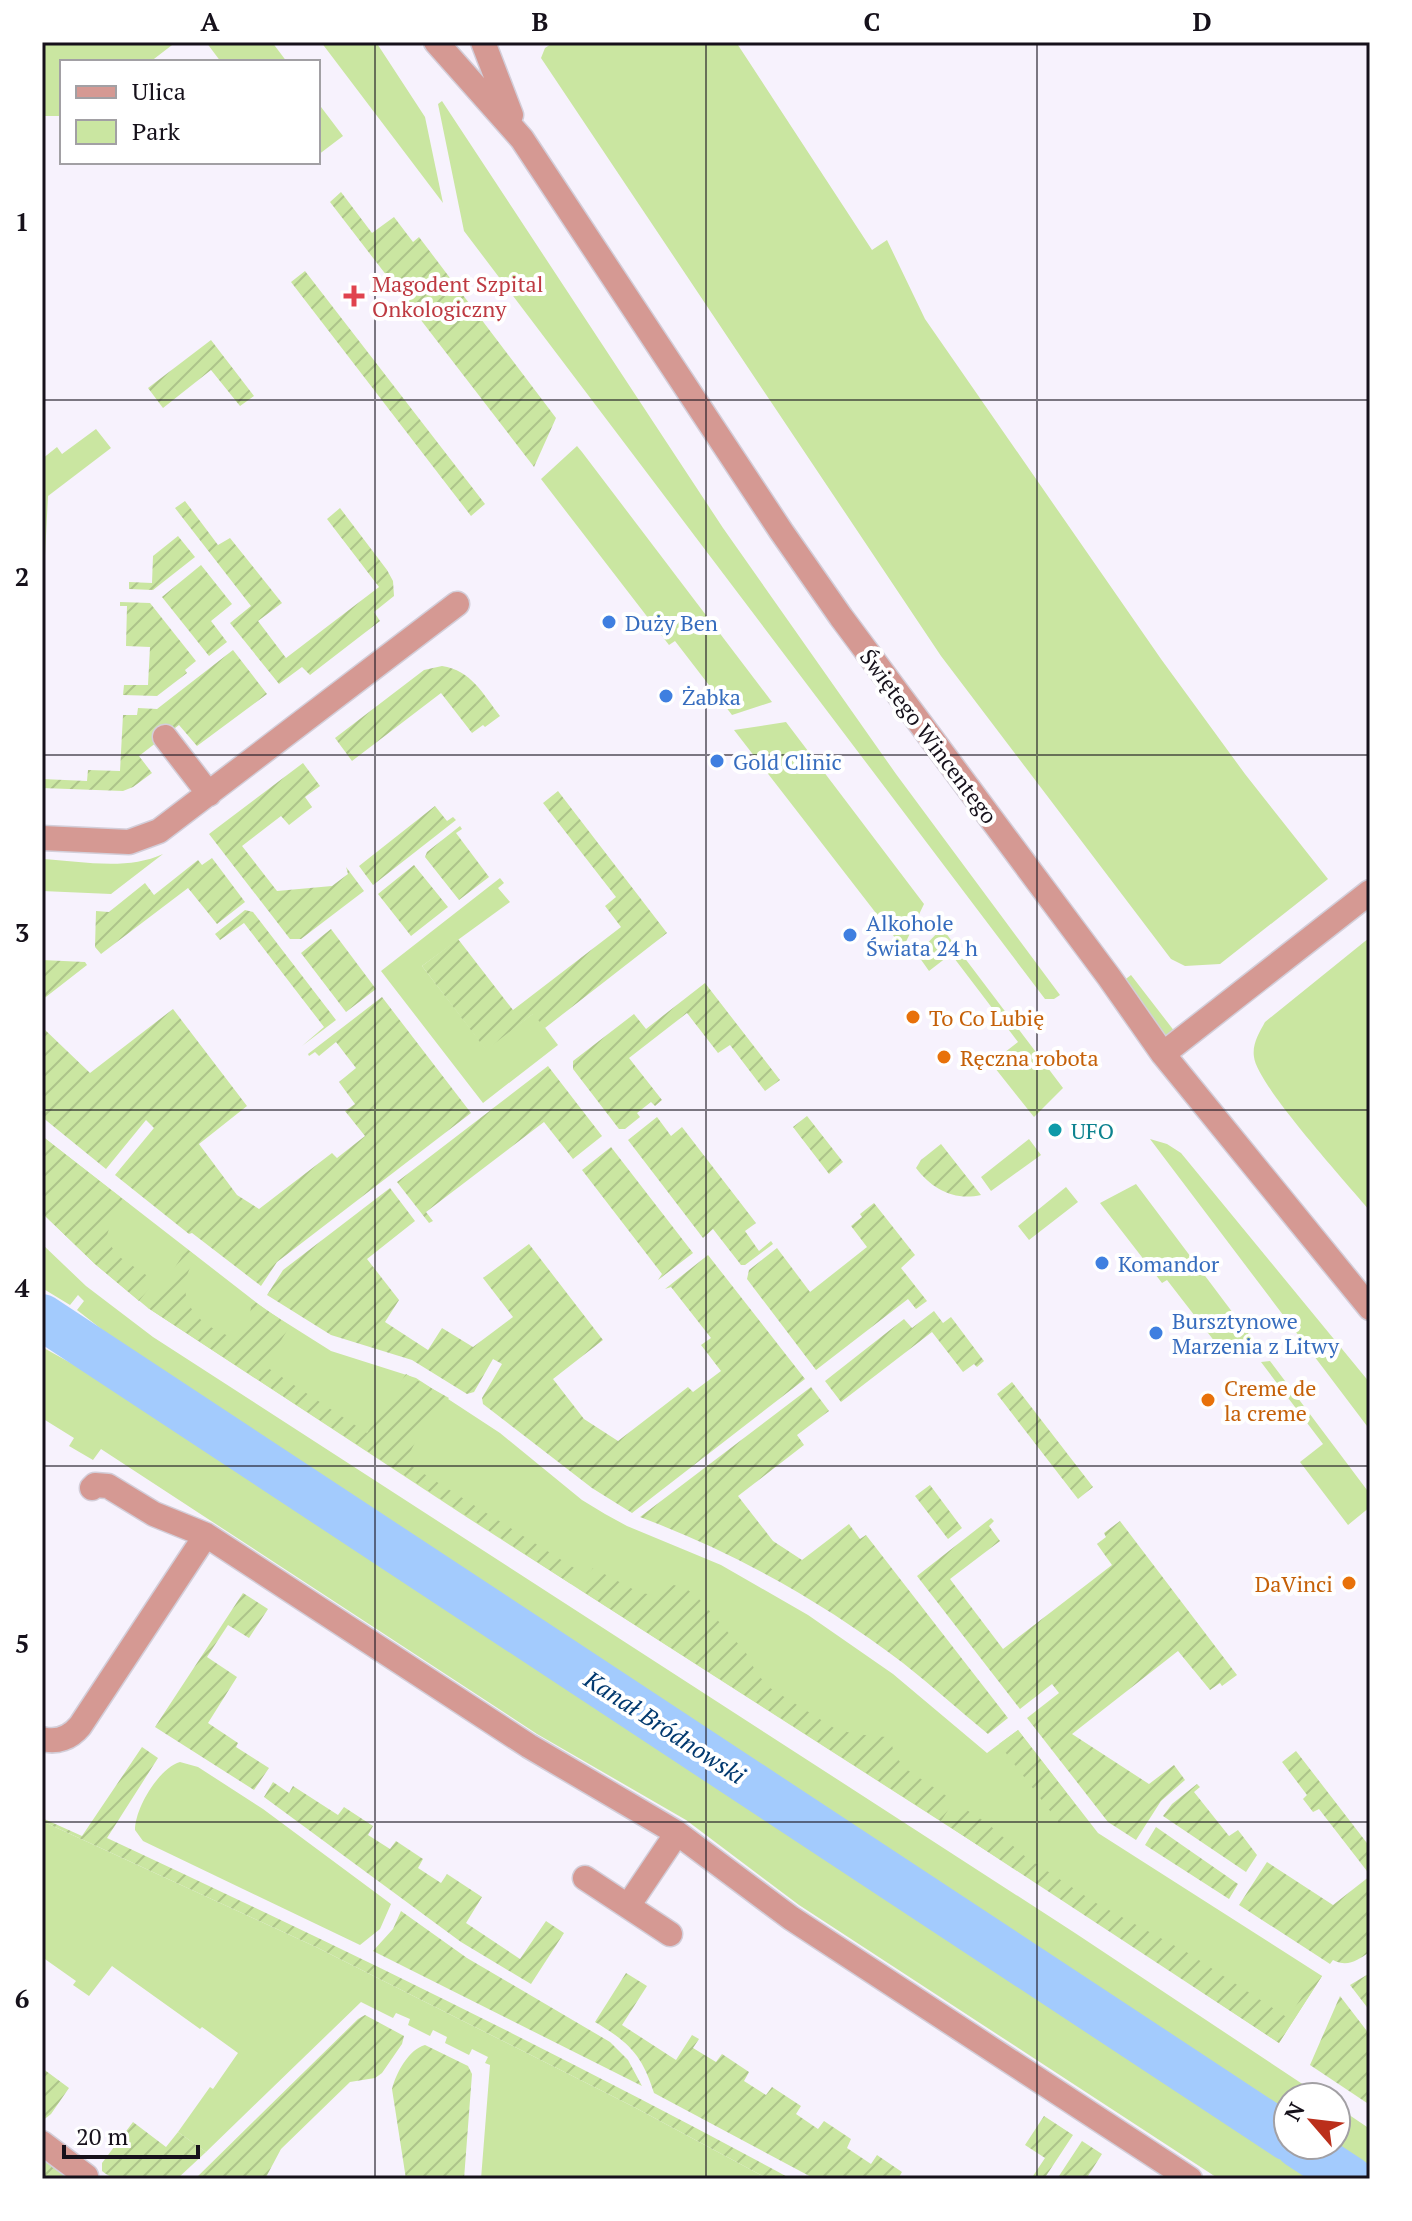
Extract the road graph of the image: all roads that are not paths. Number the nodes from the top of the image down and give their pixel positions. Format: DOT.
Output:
graph roads {
  1 [pos="436,42"];
  2 [pos="483,42"];
  3 [pos="522,139"];
  4 [pos="457,604"];
  5 [pos="165,737"];
  6 [pos="209,794"];
  7 [pos="42,838"];
  8 [pos="1370,892"];
  9 [pos="1163,1054"];
  10 [pos="1370,1308"];
  11 [pos="92,1488"];
  12 [pos="206,1535"];
  13 [pos="42,1739"];
  14 [pos="677,1833"];
  15 [pos="585,1878"];
  16 [pos="628,1906"];
  17 [pos="670,1934"];
  18 [pos="42,2143"];
  19 [pos="86,2176"];
  20 [pos="1190,2179"];
  1 -- 3 [label="street, Świętego Wincentego"];
  2 -- 3 [label="street, Świętego Wincentego"];
  3 -- 9 [label="street, Świętego Wincentego"];
  4 -- 6 [label="street"];
  5 -- 6 [label="street"];
  6 -- 7 [label="street"];
  8 -- 9 [label="street"];
  9 -- 10 [label="street, Świętego Wincentego"];
  11 -- 12 [label="street"];
  12 -- 13 [label="street"];
  12 -- 14 [label="street"];
  14 -- 16 [label="street"];
  14 -- 20 [label="street"];
  15 -- 16 [label="street"];
  16 -- 17 [label="street"];
  18 -- 19 [label="street"];
}
